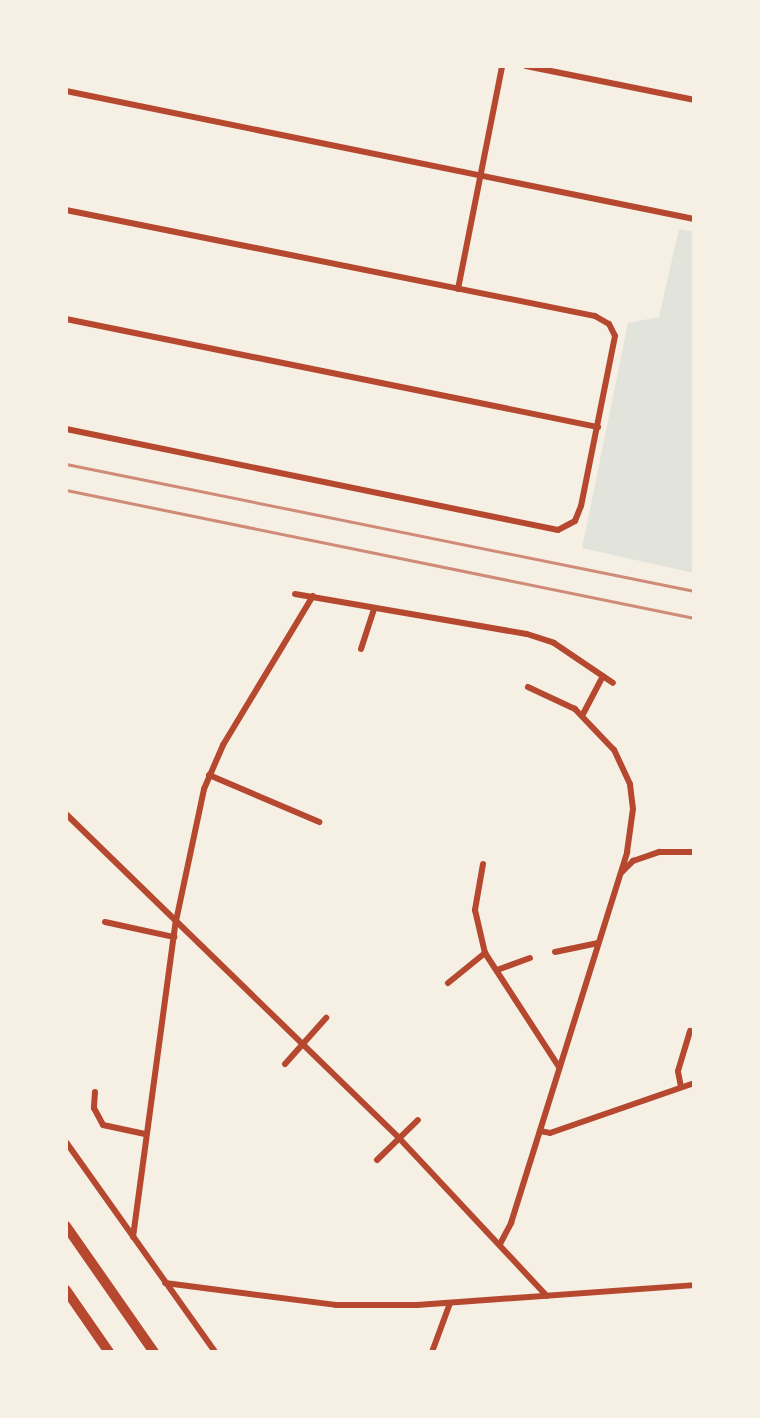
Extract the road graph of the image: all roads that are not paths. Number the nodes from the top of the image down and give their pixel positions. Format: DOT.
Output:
graph roads {
  1 [pos="502,66"];
  2 [pos="526,66"];
  3 [pos="66,91"];
  4 [pos="694,100"];
  5 [pos="481,175"];
  6 [pos="66,210"];
  7 [pos="694,219"];
  8 [pos="458,289"];
  9 [pos="66,319"];
  10 [pos="598,427"];
  11 [pos="66,429"];
  12 [pos="295,594"];
  13 [pos="313,596"];
  14 [pos="374,609"];
  15 [pos="361,649"];
  16 [pos="603,676"];
  17 [pos="613,683"];
  18 [pos="528,687"];
  19 [pos="582,716"];
  20 [pos="209,775"];
  21 [pos="66,814"];
  22 [pos="319,822"];
  23 [pos="694,852"];
  24 [pos="483,864"];
  25 [pos="619,875"];
  26 [pos="176,921"];
  27 [pos="105,922"];
  28 [pos="174,937"];
  29 [pos="598,943"];
  30 [pos="555,952"];
  31 [pos="485,953"];
  32 [pos="530,958"];
  33 [pos="497,970"];
  34 [pos="448,983"];
  35 [pos="326,1018"];
  36 [pos="690,1031"];
  37 [pos="304,1043"];
  38 [pos="285,1064"];
  39 [pos="559,1067"];
  40 [pos="694,1083"];
  41 [pos="681,1087"];
  42 [pos="95,1092"];
  43 [pos="418,1120"];
  44 [pos="540,1131"];
  45 [pos="145,1134"];
  46 [pos="399,1138"];
  47 [pos="66,1142"];
  48 [pos="377,1160"];
  49 [pos="66,1226"];
  50 [pos="133,1237"];
  51 [pos="500,1244"];
  52 [pos="165,1283"];
  53 [pos="694,1285"];
  54 [pos="66,1290"];
  55 [pos="547,1296"];
  56 [pos="450,1303"];
  57 [pos="109,1352"];
  58 [pos="154,1352"];
  59 [pos="215,1352"];
  60 [pos="432,1352"];
  1 -- 5 [label="street"];
  2 -- 4 [label="street"];
  3 -- 5 [label="street"];
  5 -- 7 [label="street"];
  5 -- 8 [label="street"];
  6 -- 8 [label="street"];
  8 -- 10 [label="street"];
  9 -- 10 [label="street"];
  10 -- 11 [label="street"];
  12 -- 13 [label="street"];
  13 -- 14 [label="street"];
  13 -- 20 [label="street"];
  14 -- 15 [label="street"];
  14 -- 16 [label="street"];
  16 -- 17 [label="street"];
  16 -- 19 [label="street"];
  18 -- 19 [label="street"];
  19 -- 25 [label="street"];
  20 -- 22 [label="street"];
  20 -- 26 [label="street"];
  21 -- 26 [label="street"];
  23 -- 25 [label="street"];
  24 -- 31 [label="street"];
  25 -- 29 [label="street"];
  26 -- 28 [label="street"];
  26 -- 37 [label="street"];
  27 -- 28 [label="street"];
  28 -- 45 [label="street"];
  29 -- 30 [label="street"];
  29 -- 39 [label="street"];
  31 -- 33 [label="street"];
  31 -- 34 [label="street"];
  32 -- 33 [label="street"];
  33 -- 39 [label="street"];
  35 -- 37 [label="street"];
  36 -- 41 [label="street"];
  37 -- 38 [label="street"];
  37 -- 46 [label="street"];
  39 -- 44 [label="street"];
  40 -- 41 [label="street"];
  41 -- 44 [label="street"];
  42 -- 45 [label="street"];
  43 -- 46 [label="street"];
  44 -- 51 [label="street"];
  45 -- 50 [label="street"];
  46 -- 48 [label="street"];
  46 -- 51 [label="street"];
  47 -- 50 [label="street"];
  49 -- 58 [label="highway"];
  50 -- 52 [label="street"];
  51 -- 55 [label="street"];
  52 -- 56 [label="street"];
  52 -- 59 [label="street"];
  53 -- 55 [label="street"];
  54 -- 57 [label="highway"];
  55 -- 56 [label="street"];
  56 -- 60 [label="street"];
}
